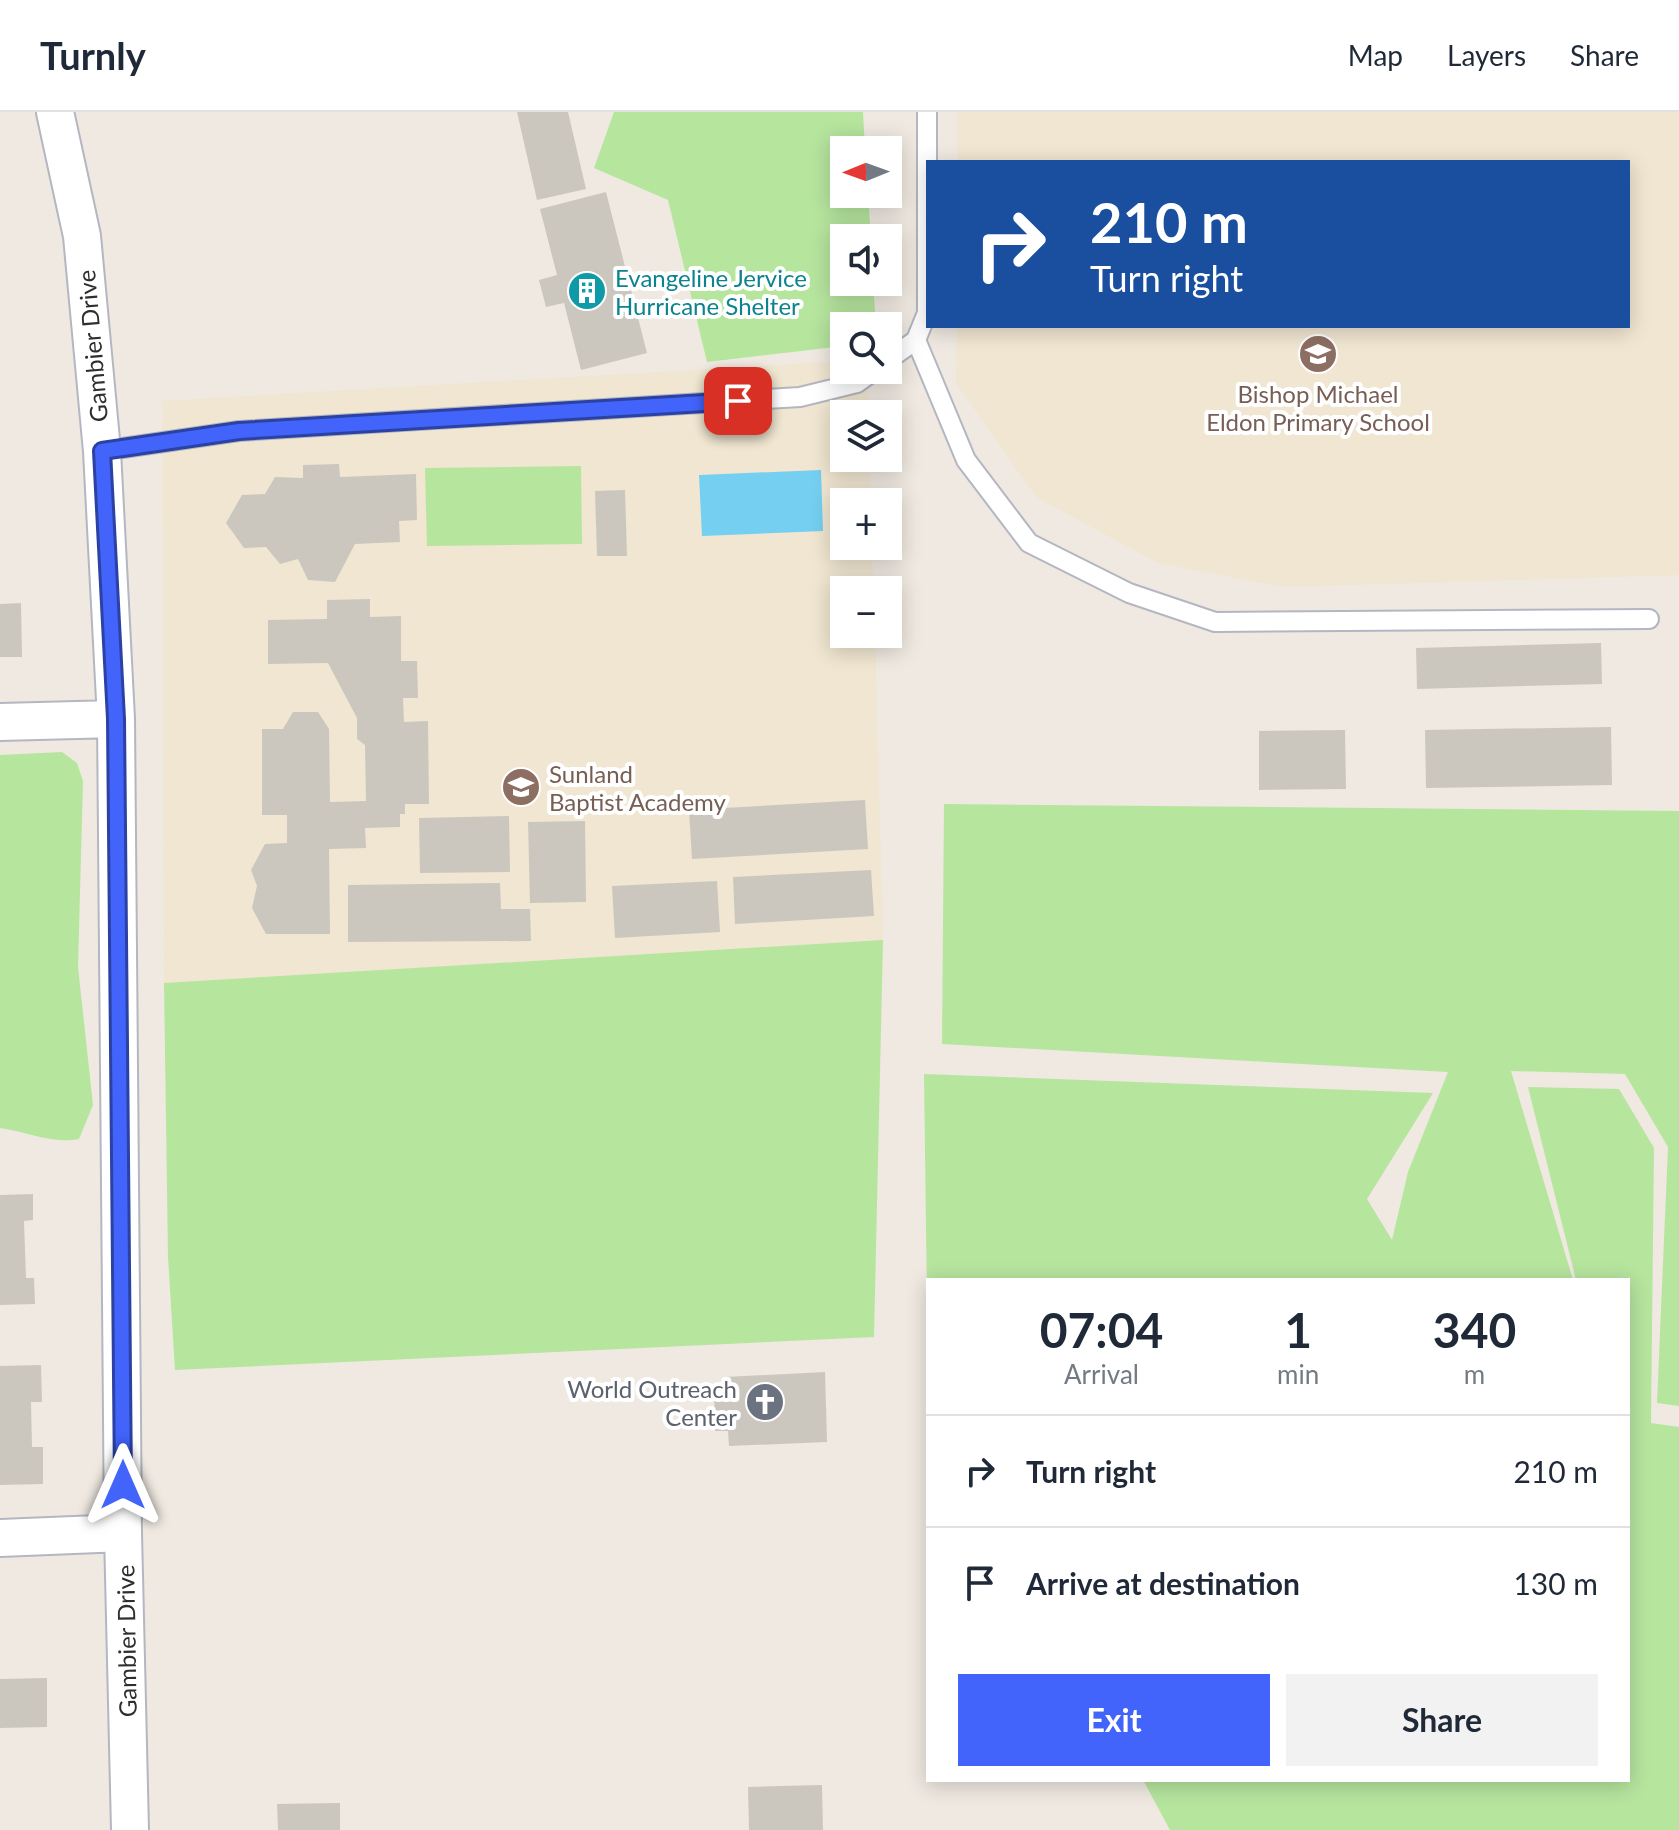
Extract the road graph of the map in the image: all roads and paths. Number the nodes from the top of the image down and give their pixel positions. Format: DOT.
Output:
graph roads {
  1 [pos="55,112"];
  2 [pos="927,112"];
  3 [pos="927,160"];
  4 [pos="926,315"];
  5 [pos="916,340"];
  6 [pos="902,350"];
  7 [pos="853,384"];
  8 [pos="102,451"];
  9 [pos="1649,619"];
  10 [pos="116,719"];
  11 [pos="0,722"];
  12 [pos="123,1533"];
  13 [pos="0,1538"];
  14 [pos="130,1830"];
  1 -- 8 [label="street, Gambier Drive"];
  2 -- 3 [label="lane"];
  4 -- 5 [label="lane"];
  5 -- 6 [label="lane"];
  5 -- 9 [label="lane"];
  7 -- 8 [label="lane"];
  8 -- 10 [label="street, Gambier Drive"];
  10 -- 11 [label="street"];
  10 -- 12 [label="street, Gambier Drive"];
  12 -- 13 [label="street"];
  12 -- 14 [label="street, Gambier Drive"];
}
